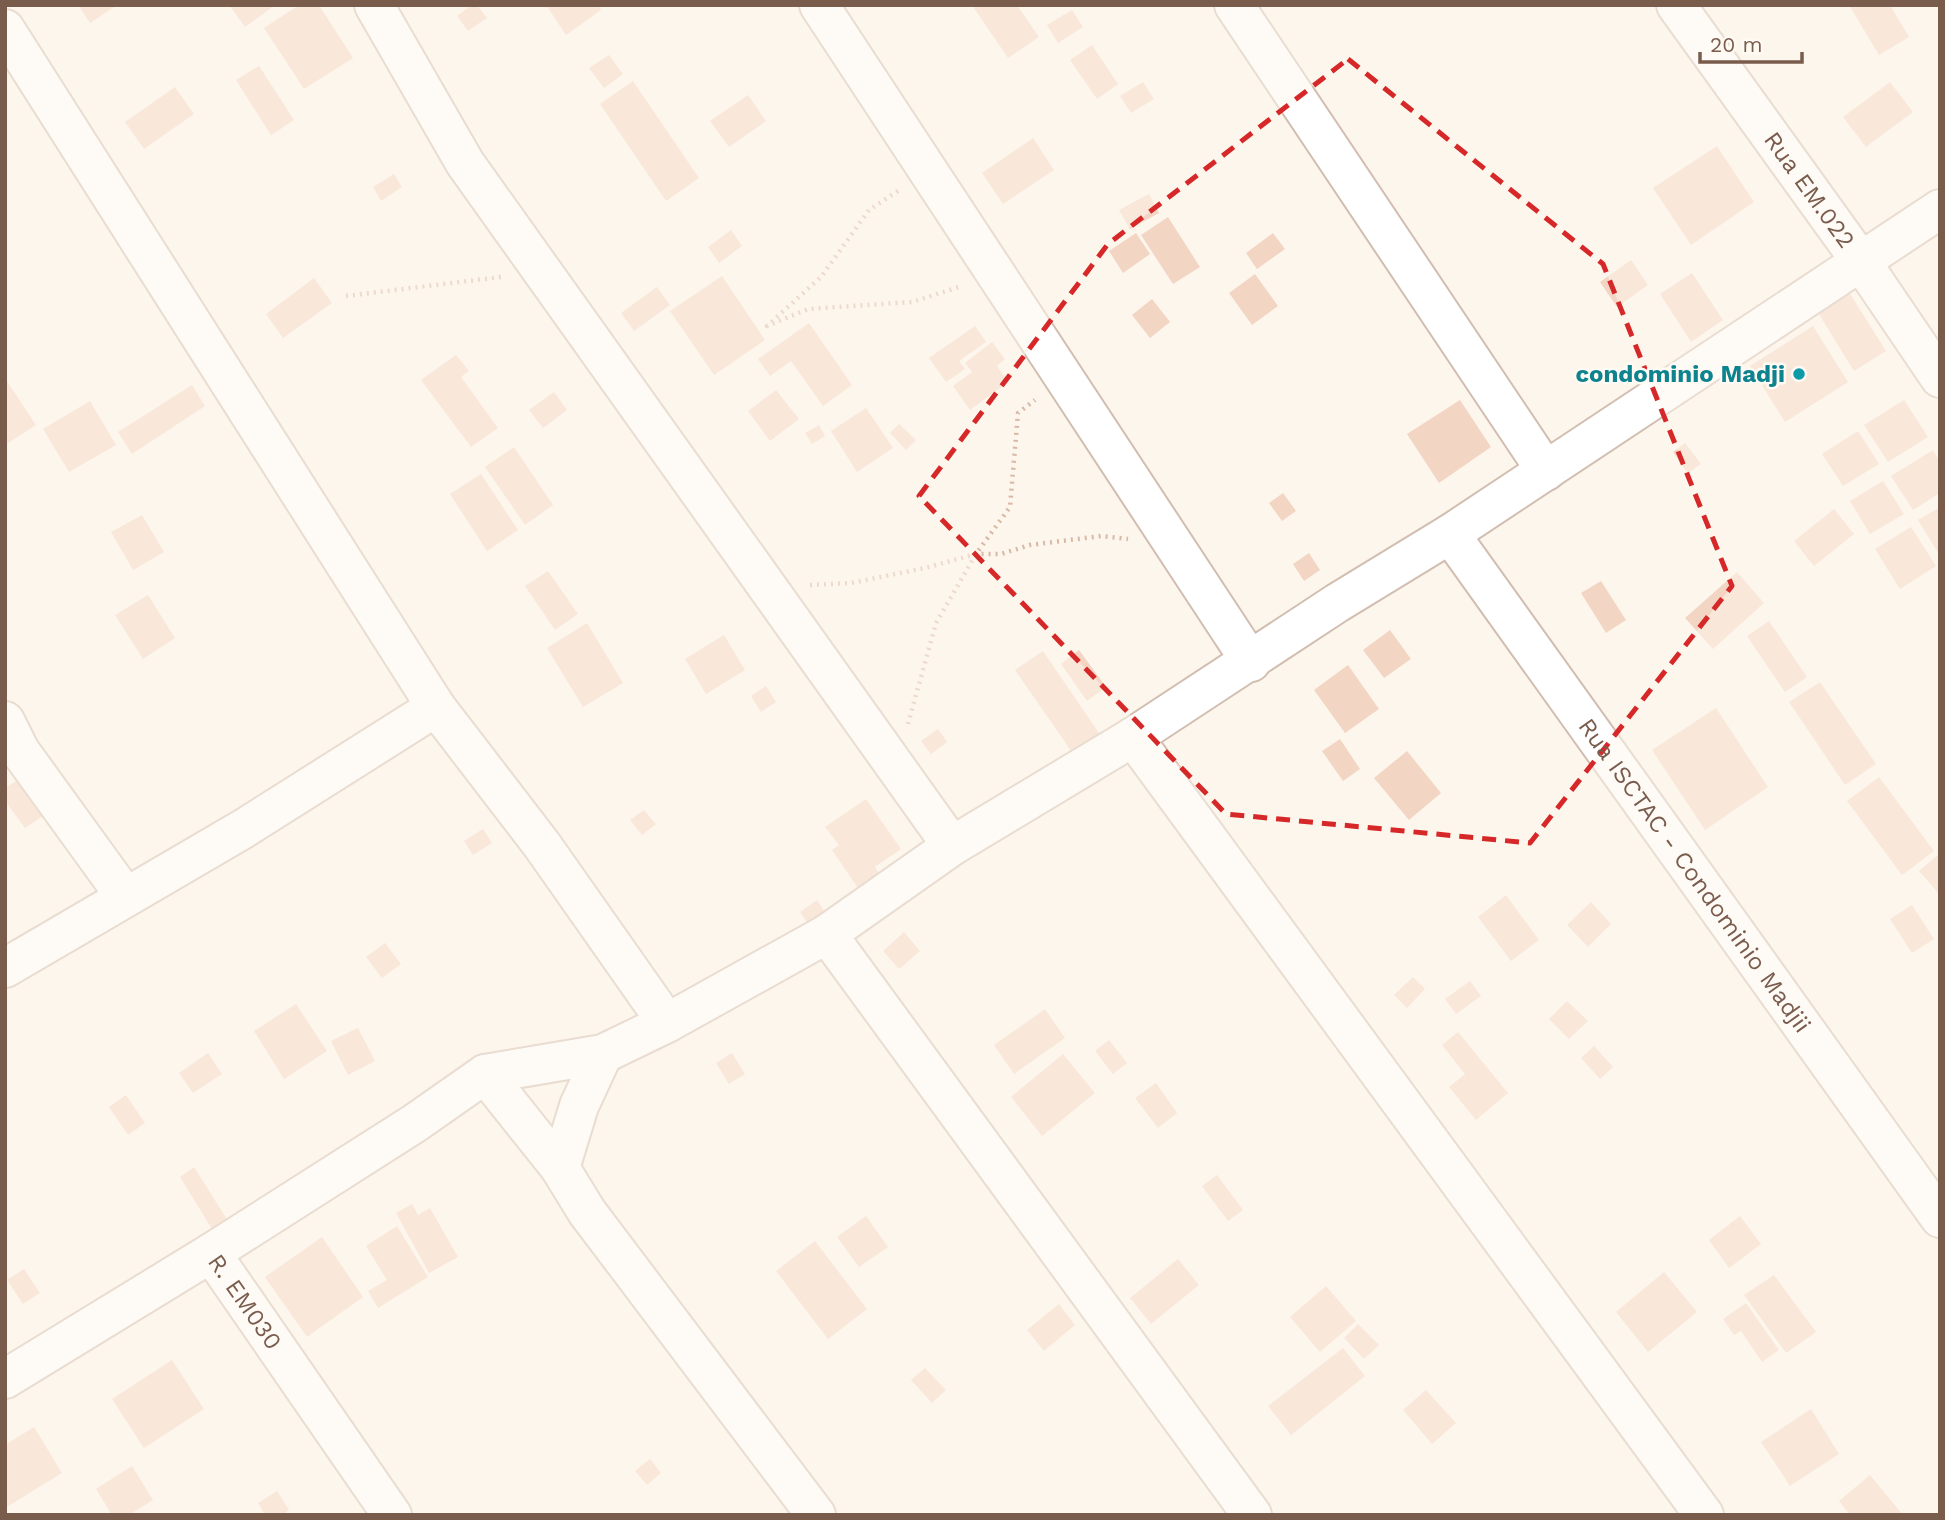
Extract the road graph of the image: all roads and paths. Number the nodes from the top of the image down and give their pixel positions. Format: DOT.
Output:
graph roads {
  1 [pos="374,5"];
  2 [pos="819,5"];
  3 [pos="1234,5"];
  4 [pos="1676,5"];
  5 [pos="5,29"];
  6 [pos="928,172"];
  7 [pos="1940,209"];
  8 [pos="1862,263"];
  9 [pos="512,276"];
  10 [pos="1004,288"];
  11 [pos="346,296"];
  12 [pos="1063,376"];
  13 [pos="1940,378"];
  14 [pos="1546,471"];
  15 [pos="1450,534"];
  16 [pos="1174,545"];
  17 [pos="976,554"];
  18 [pos="765,584"];
  19 [pos="1251,662"];
  20 [pos="436,707"];
  21 [pos="5,721"];
  22 [pos="1133,737"];
  23 [pos="894,765"];
  24 [pos="952,846"];
  25 [pos="125,896"];
  26 [pos="827,934"];
  27 [pos="5,968"];
  28 [pos="667,1023"];
  29 [pos="603,1054"];
  30 [pos="485,1074"];
  31 [pos="560,1168"];
  32 [pos="1940,1218"];
  33 [pos="211,1253"];
  34 [pos="5,1379"];
  35 [pos="392,1515"];
  36 [pos="816,1515"];
  37 [pos="1252,1515"];
  38 [pos="1704,1515"];
  1 -- 18 [label="street"];
  2 -- 6 [label="street"];
  3 -- 14 [label="street"];
  4 -- 8 [label="street, Rua EM.022"];
  5 -- 20 [label="street"];
  6 -- 10 [label="street"];
  6 -- 10 [label="path"];
  7 -- 8 [label="street"];
  8 -- 13 [label="street, Rua EM.022"];
  8 -- 14 [label="street"];
  9 -- 11 [label="path"];
  10 -- 12 [label="street"];
  12 -- 16 [label="street"];
  12 -- 17 [label="path"];
  14 -- 15 [label="street"];
  15 -- 19 [label="street"];
  15 -- 32 [label="street, Rua ISCTAC - Condominio Madjii"];
  16 -- 17 [label="path"];
  16 -- 19 [label="street"];
  17 -- 18 [label="path"];
  17 -- 23 [label="path"];
  18 -- 23 [label="street"];
  19 -- 22 [label="street"];
  20 -- 25 [label="street"];
  20 -- 28 [label="street"];
  21 -- 25 [label="street"];
  22 -- 24 [label="street"];
  22 -- 38 [label="street"];
  23 -- 24 [label="street"];
  24 -- 26 [label="street"];
  25 -- 27 [label="street"];
  26 -- 28 [label="street"];
  26 -- 37 [label="street"];
  28 -- 29 [label="street"];
  29 -- 30 [label="street"];
  29 -- 31 [label="street"];
  30 -- 31 [label="street"];
  30 -- 33 [label="street"];
  31 -- 36 [label="street"];
  33 -- 34 [label="street, R. EM030"];
  33 -- 35 [label="street, R. EM030"];
}
